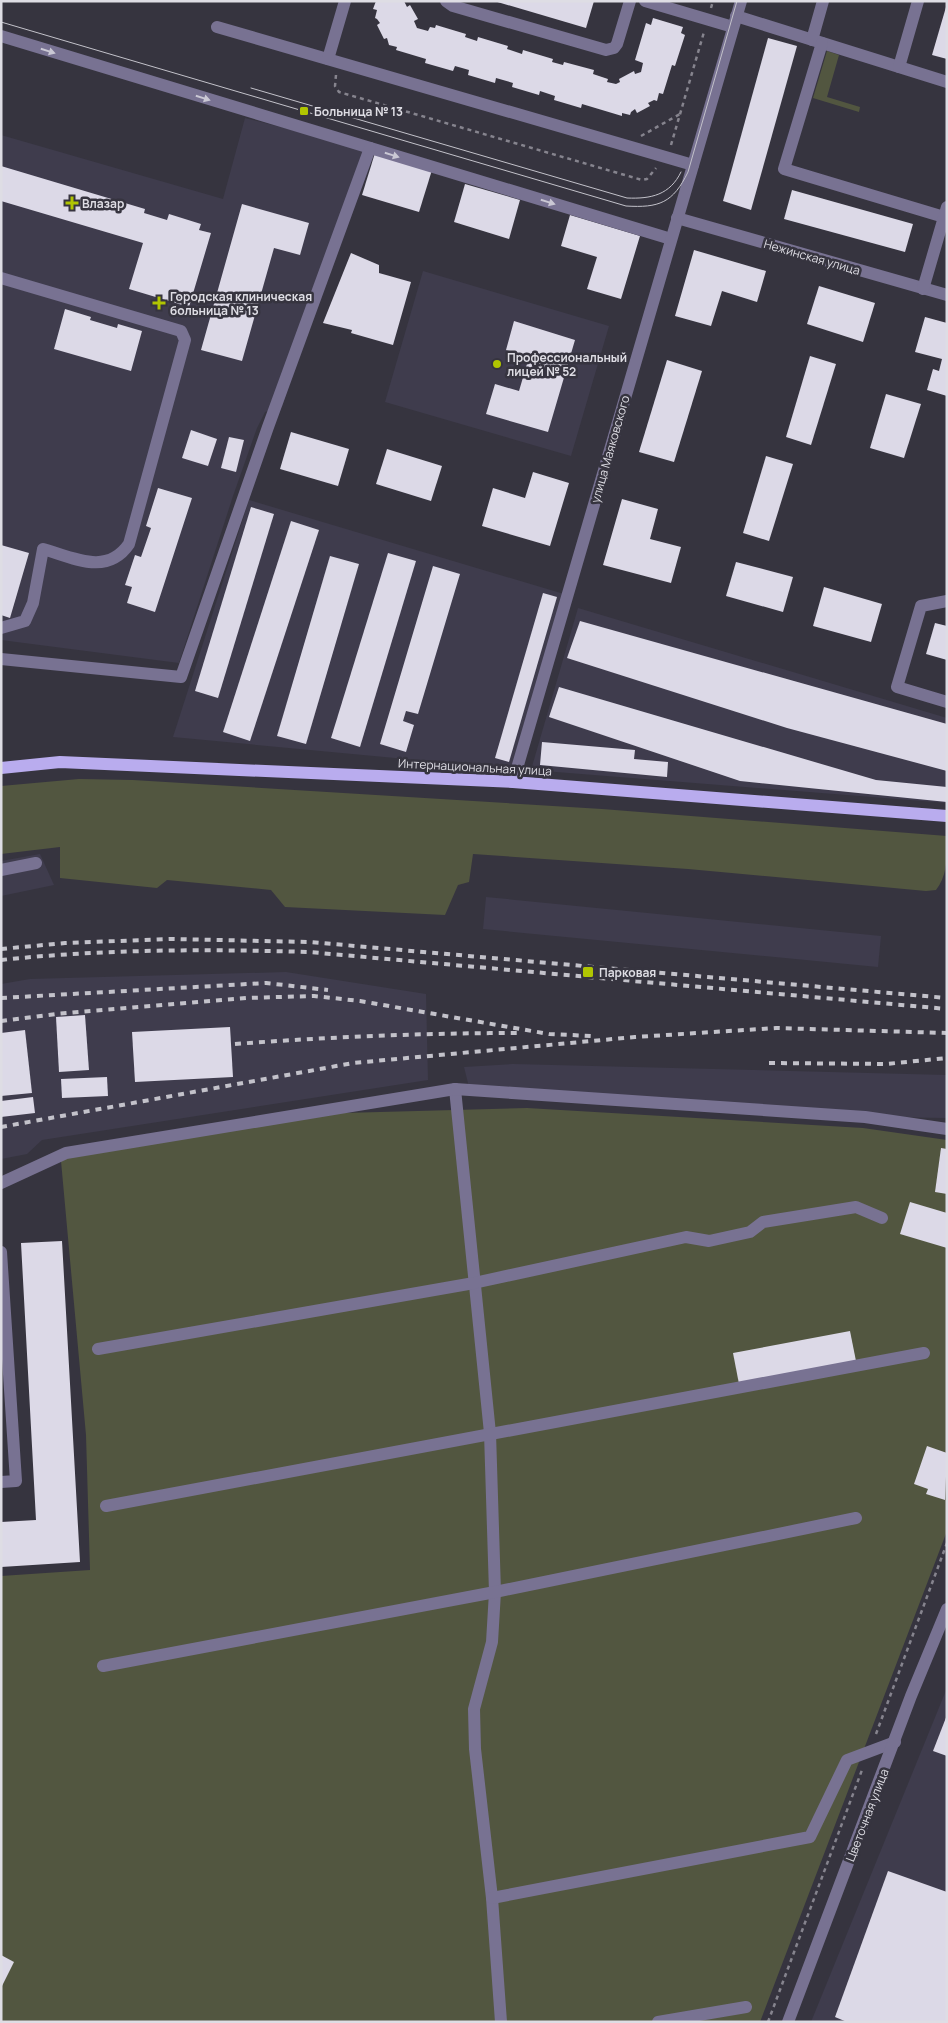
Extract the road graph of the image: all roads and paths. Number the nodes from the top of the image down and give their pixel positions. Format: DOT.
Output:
graph roads {
  1 [pos="345,1"];
  2 [pos="446,1"];
  3 [pos="630,1"];
  4 [pos="645,1"];
  5 [pos="713,1"];
  6 [pos="741,1"];
  7 [pos="823,1"];
  8 [pos="918,1"];
  9 [pos="708,20"];
  10 [pos="735,22"];
  11 [pos="217,27"];
  12 [pos="1,36"];
  13 [pos="817,42"];
  14 [pos="334,61"];
  15 [pos="898,67"];
  16 [pos="947,82"];
  17 [pos="680,113"];
  18 [pos="624,145"];
  19 [pos="370,148"];
  20 [pos="665,157"];
  21 [pos="693,165"];
  22 [pos="945,212"];
  23 [pos="678,218"];
  24 [pos="671,240"];
  25 [pos="1,278"];
  26 [pos="923,288"];
  27 [pos="947,296"];
  28 [pos="947,601"];
  29 [pos="1,628"];
  30 [pos="1,659"];
  31 [pos="947,702"];
  32 [pos="1,768"];
  33 [pos="513,782"];
  34 [pos="947,816"];
  35 [pos="36,863"];
  36 [pos="1,870"];
  37 [pos="455,1088"];
  38 [pos="947,1129"];
  39 [pos="1,1183"];
  40 [pos="882,1218"];
  41 [pos="1,1252"];
  42 [pos="474,1283"];
  43 [pos="98,1349"];
  44 [pos="924,1353"];
  45 [pos="490,1433"];
  46 [pos="1,1482"];
  47 [pos="106,1506"];
  48 [pos="856,1518"];
  49 [pos="947,1543"];
  50 [pos="495,1592"];
  51 [pos="947,1609"];
  52 [pos="104,1666"];
  53 [pos="895,1742"];
  54 [pos="869,1752"];
  55 [pos="492,1898"];
  56 [pos="746,2007"];
  57 [pos="501,2022"];
  58 [pos="658,2022"];
  59 [pos="768,2022"];
  60 [pos="788,2022"];
  1 -- 14 [label="street"];
  2 -- 3 [label="street"];
  4 -- 9 [label="street"];
  5 -- 9 [label="path"];
  6 -- 10 [label="street, улица Маяковского"];
  7 -- 13 [label="street"];
  8 -- 15 [label="street"];
  9 -- 10 [label="street"];
  9 -- 17 [label="path"];
  10 -- 13 [label="street"];
  10 -- 21 [label="street, улица Маяковского"];
  11 -- 14 [label="street"];
  12 -- 19 [label="street, one-way"];
  13 -- 15 [label="street"];
  13 -- 22 [label="street"];
  14 -- 18 [label="street"];
  14 -- 20 [label="path"];
  15 -- 16 [label="street"];
  17 -- 18 [label="path"];
  17 -- 20 [label="path"];
  18 -- 20 [label="street"];
  19 -- 24 [label="street, one-way"];
  19 -- 30 [label="street"];
  20 -- 21 [label="street"];
  21 -- 23 [label="street, улица Маяковского"];
  22 -- 26 [label="street"];
  23 -- 24 [label="street, улица Маяковского"];
  23 -- 26 [label="street, Нежинская улица"];
  24 -- 33 [label="street, улица Маяковского"];
  25 -- 29 [label="street"];
  26 -- 27 [label="street, Нежинская улица"];
  28 -- 31 [label="street"];
  32 -- 33 [label="main road, Интернациональная улица"];
  33 -- 34 [label="main road, Интернациональная улица"];
  35 -- 36 [label="street"];
  37 -- 38 [label="street"];
  37 -- 39 [label="street"];
  37 -- 42 [label="street"];
  40 -- 42 [label="street"];
  41 -- 46 [label="street"];
  42 -- 43 [label="street"];
  42 -- 45 [label="street"];
  44 -- 45 [label="street"];
  45 -- 47 [label="street"];
  45 -- 50 [label="street"];
  48 -- 50 [label="street"];
  49 -- 54 [label="path"];
  50 -- 52 [label="street"];
  50 -- 55 [label="street"];
  51 -- 53 [label="street, Цветочная улица"];
  53 -- 54 [label="street"];
  53 -- 60 [label="street, Цветочная улица"];
  54 -- 55 [label="street"];
  54 -- 59 [label="path"];
  55 -- 57 [label="street"];
  56 -- 58 [label="street"];
}
